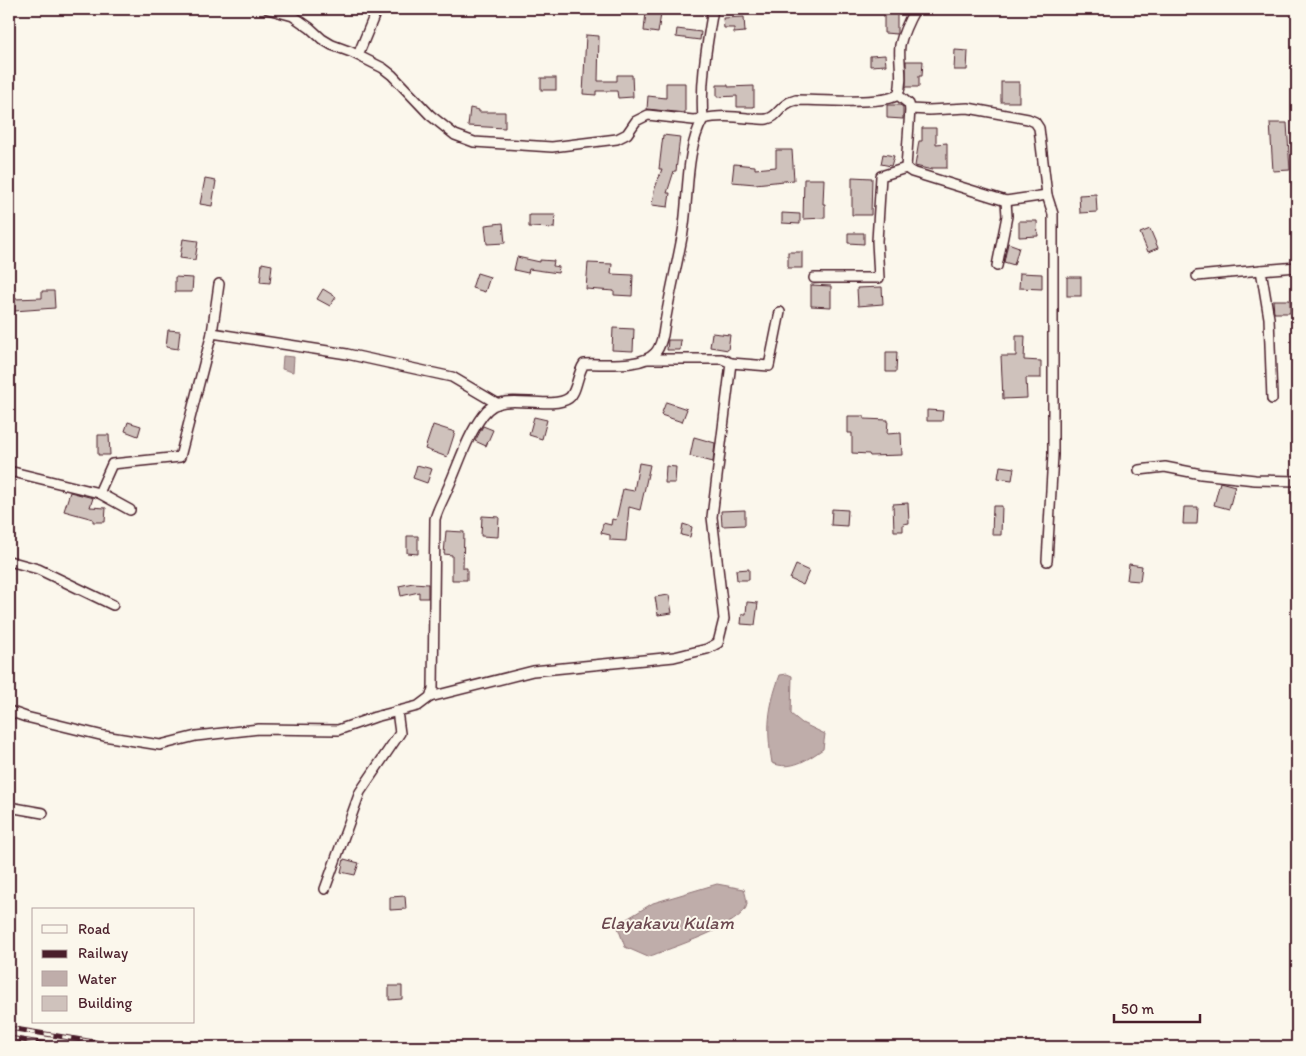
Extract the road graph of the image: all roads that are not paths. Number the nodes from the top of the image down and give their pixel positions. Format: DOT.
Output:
graph roads {
  1 [pos="268,9"];
  2 [pos="376,9"];
  3 [pos="712,9"];
  4 [pos="915,9"];
  5 [pos="358,55"];
  6 [pos="898,96"];
  7 [pos="910,109"];
  8 [pos="703,119"];
  9 [pos="906,168"];
  10 [pos="1047,194"];
  11 [pos="1006,201"];
  12 [pos="997,266"];
  13 [pos="1297,267"];
  14 [pos="1261,270"];
  15 [pos="1197,276"];
  16 [pos="814,278"];
  17 [pos="219,284"];
  18 [pos="780,312"];
  19 [pos="212,332"];
  20 [pos="648,358"];
  21 [pos="731,364"];
  22 [pos="1272,399"];
  23 [pos="498,404"];
  24 [pos="1139,470"];
  25 [pos="9,471"];
  26 [pos="1297,481"];
  27 [pos="99,492"];
  28 [pos="130,510"];
  29 [pos="1047,560"];
  30 [pos="9,561"];
  31 [pos="114,604"];
  32 [pos="430,697"];
  33 [pos="9,711"];
  34 [pos="397,711"];
  35 [pos="9,806"];
  36 [pos="43,813"];
  37 [pos="325,889"];
  1 -- 5 [label="street"];
  2 -- 5 [label="street"];
  3 -- 8 [label="street"];
  4 -- 6 [label="street"];
  5 -- 8 [label="street"];
  6 -- 7 [label="street"];
  6 -- 8 [label="street"];
  7 -- 9 [label="street"];
  7 -- 10 [label="street"];
  8 -- 20 [label="street"];
  9 -- 11 [label="street"];
  9 -- 16 [label="street"];
  10 -- 11 [label="street"];
  10 -- 29 [label="street"];
  11 -- 12 [label="street"];
  13 -- 14 [label="street"];
  14 -- 15 [label="street"];
  14 -- 22 [label="street"];
  17 -- 19 [label="street"];
  18 -- 21 [label="street"];
  19 -- 23 [label="street"];
  19 -- 27 [label="street"];
  20 -- 21 [label="street"];
  20 -- 23 [label="street"];
  21 -- 32 [label="street"];
  23 -- 32 [label="street"];
  24 -- 26 [label="street"];
  25 -- 27 [label="street"];
  27 -- 28 [label="street"];
  30 -- 31 [label="street"];
  32 -- 34 [label="street"];
  33 -- 34 [label="street"];
  34 -- 37 [label="street"];
  35 -- 36 [label="street"];
}
